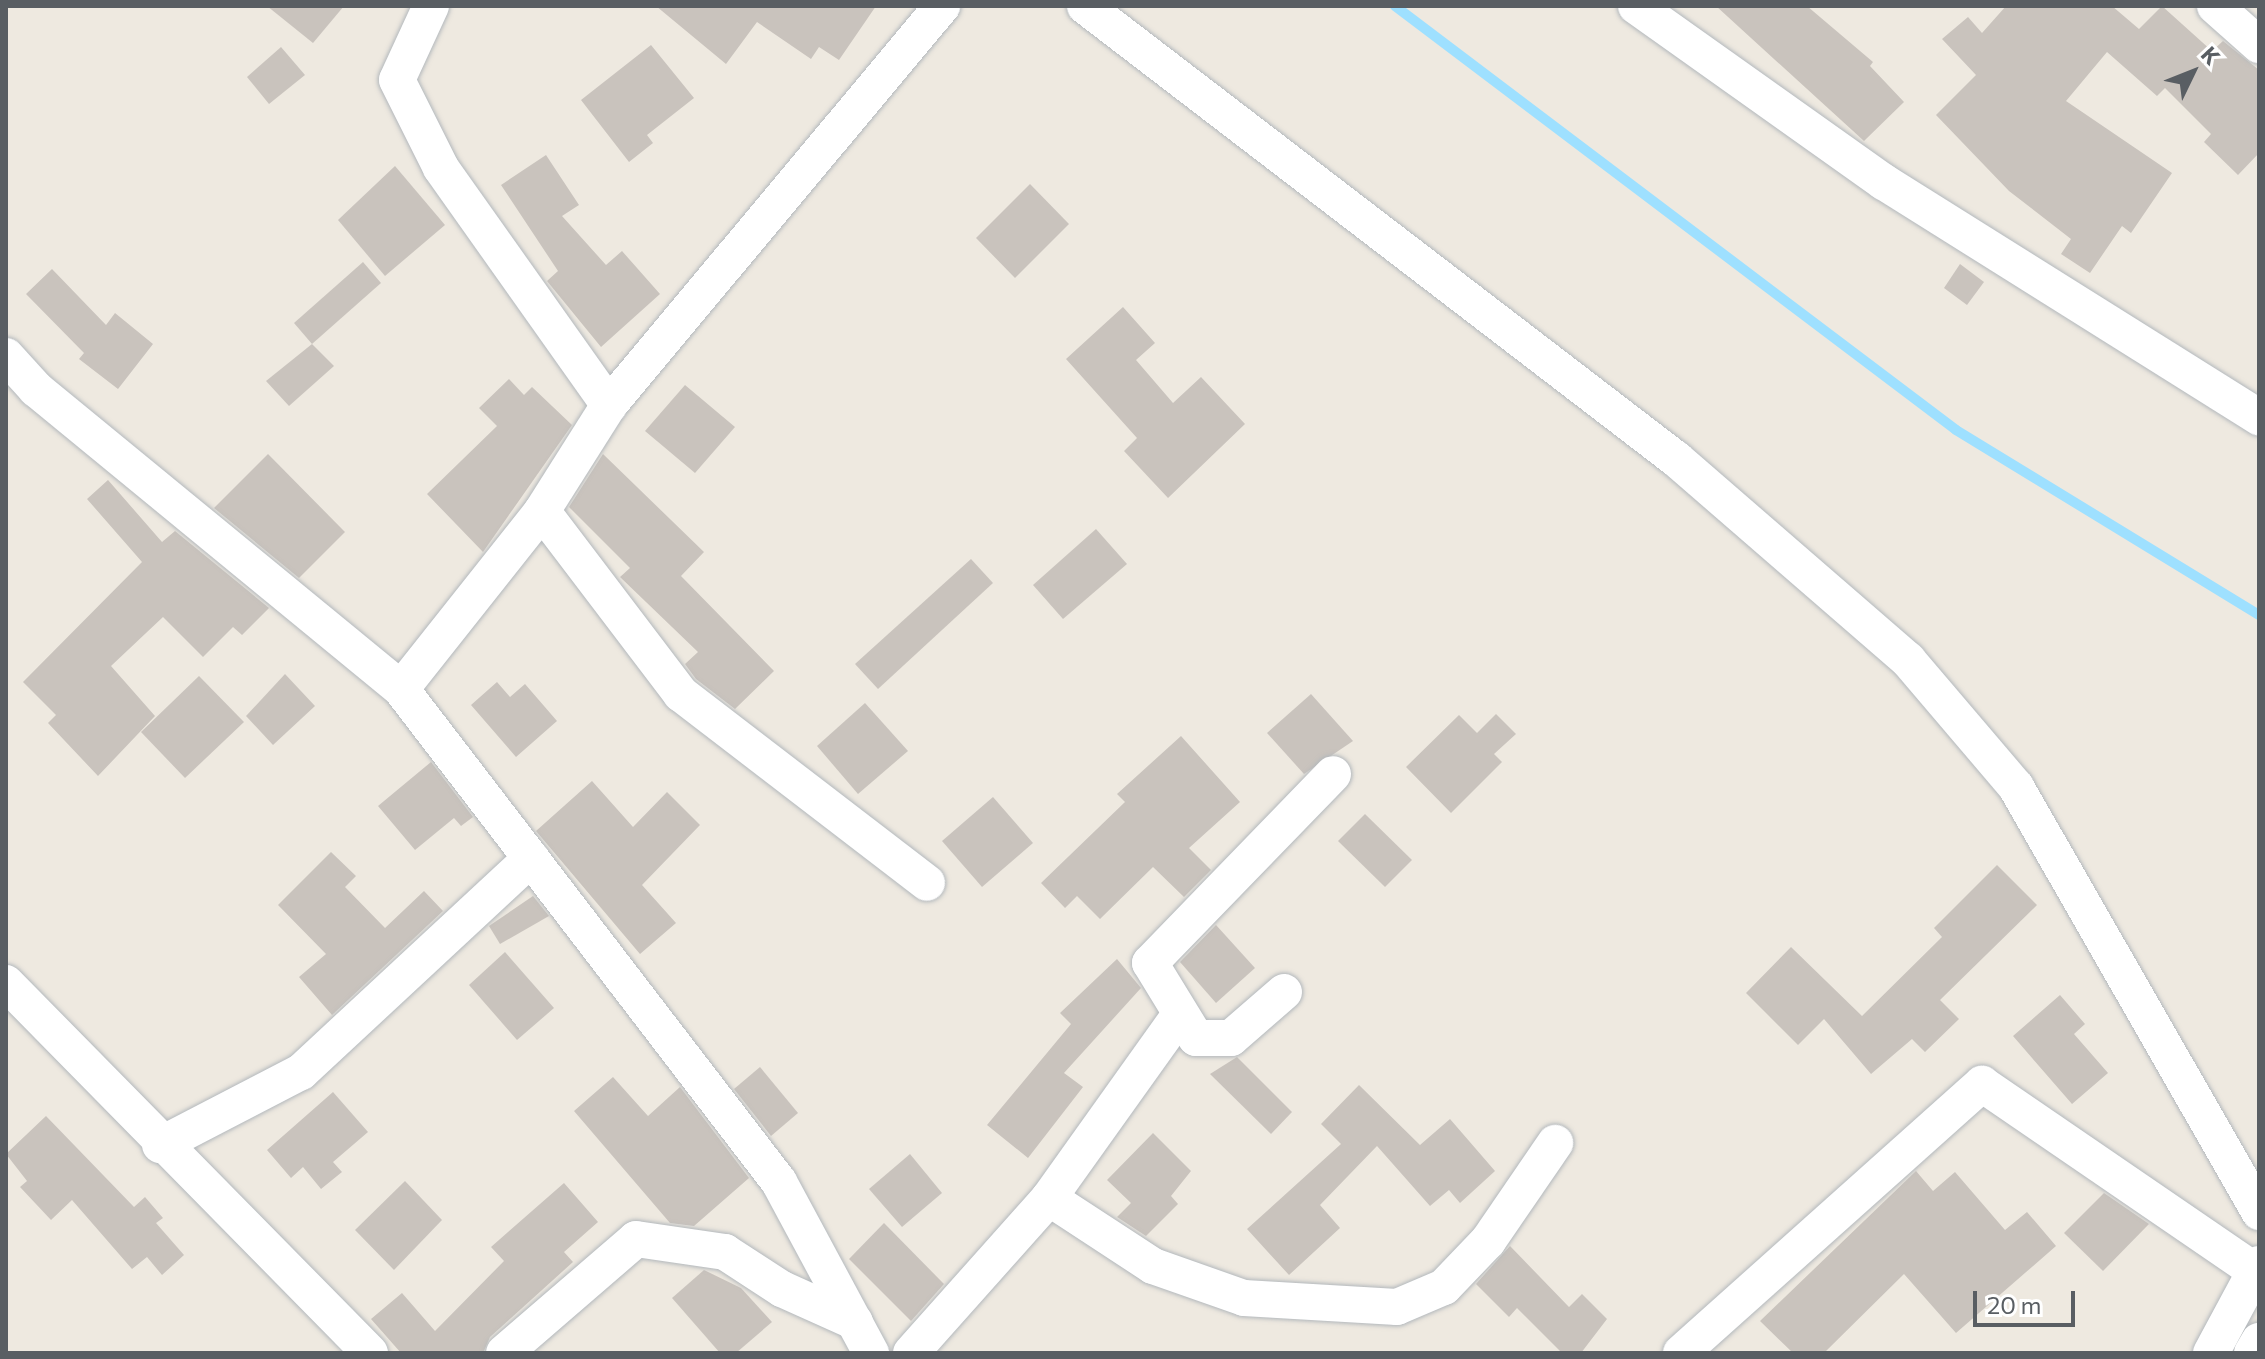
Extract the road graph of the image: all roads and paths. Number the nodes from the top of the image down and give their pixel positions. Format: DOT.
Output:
graph roads {
  1 [pos="431,6"];
  2 [pos="942,6"];
  3 [pos="1085,6"];
  4 [pos="1636,6"];
  5 [pos="2215,6"];
  6 [pos="2259,45"];
  7 [pos="6,356"];
  8 [pos="609,405"];
  9 [pos="2259,417"];
  10 [pos="542,511"];
  11 [pos="401,689"];
  12 [pos="1333,774"];
  13 [pos="531,858"];
  14 [pos="927,883"];
  15 [pos="6,983"];
  16 [pos="1284,992"];
  17 [pos="1178,1017"];
  18 [pos="1555,1143"];
  19 [pos="160,1145"];
  20 [pos="1049,1198"];
  21 [pos="2259,1212"];
  22 [pos="2257,1267"];
  23 [pos="863,1338"];
  24 [pos="2259,1341"];
  25 [pos="370,1353"];
  26 [pos="504,1353"];
  27 [pos="911,1353"];
  28 [pos="1681,1353"];
  29 [pos="2211,1353"];
  30 [pos="2252,1353"];
  1 -- 8 [label="street"];
  2 -- 8 [label="street"];
  3 -- 21 [label="street"];
  4 -- 9 [label="street"];
  5 -- 6 [label="street"];
  7 -- 11 [label="street"];
  8 -- 10 [label="street"];
  10 -- 11 [label="street"];
  10 -- 14 [label="street"];
  11 -- 13 [label="street"];
  12 -- 17 [label="street"];
  13 -- 19 [label="street"];
  13 -- 23 [label="street"];
  15 -- 19 [label="street"];
  16 -- 17 [label="street"];
  17 -- 20 [label="street"];
  18 -- 20 [label="street"];
  19 -- 25 [label="street"];
  20 -- 27 [label="street"];
  22 -- 28 [label="street"];
  22 -- 29 [label="street"];
  23 -- 26 [label="street"];
  24 -- 30 [label="street"];
}
